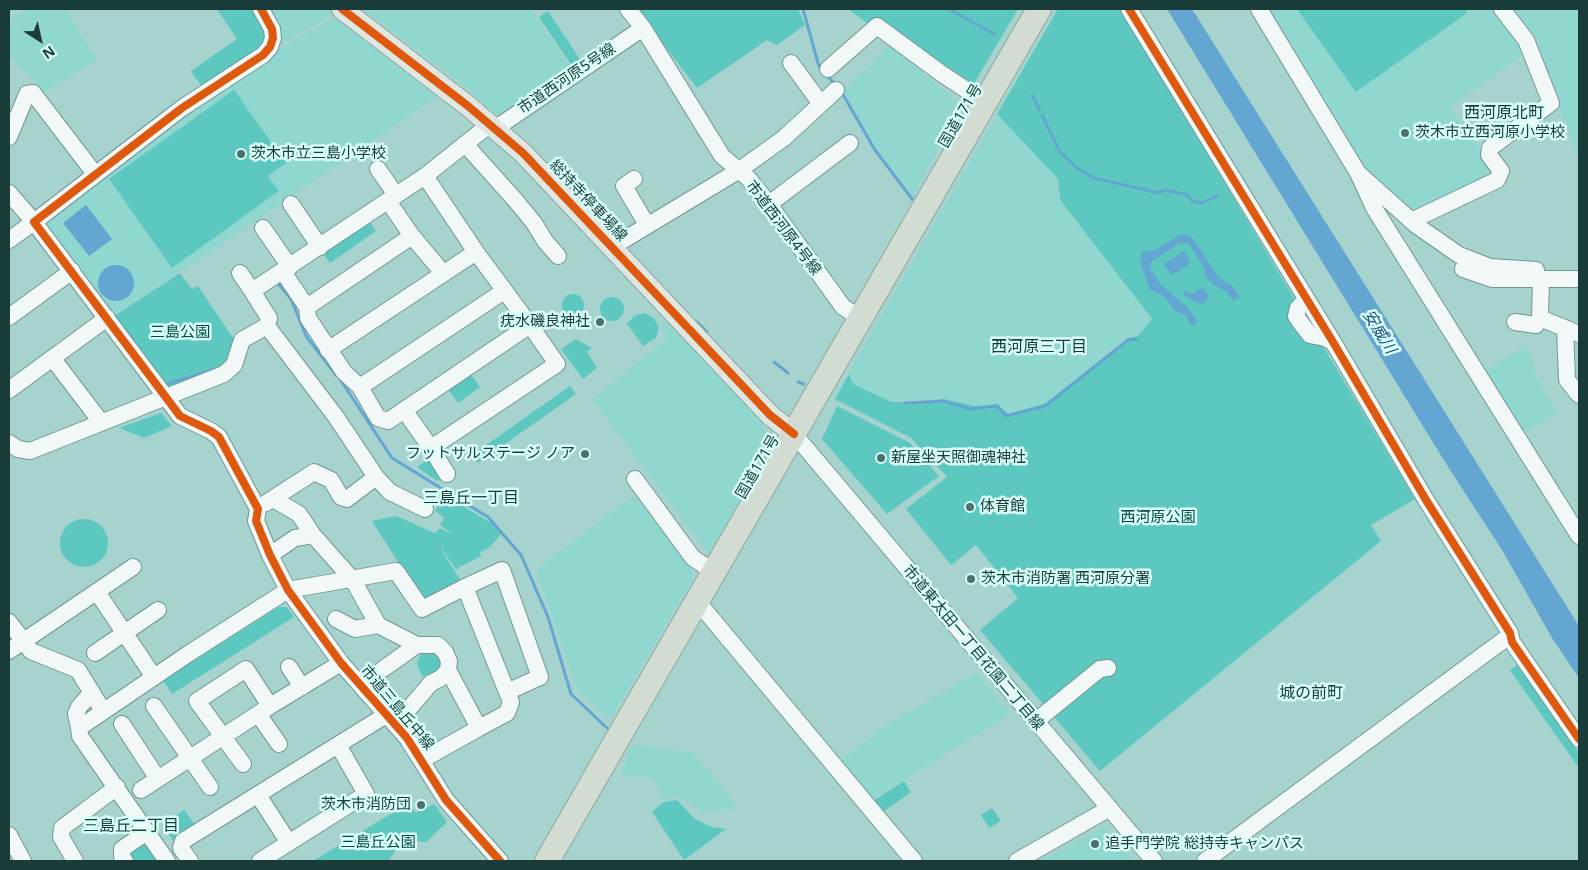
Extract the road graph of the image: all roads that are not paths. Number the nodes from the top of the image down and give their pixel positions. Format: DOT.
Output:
graph roads {
  1 [pos="262,9"];
  2 [pos="342,9"];
  3 [pos="628,9"];
  4 [pos="1037,9"];
  5 [pos="1129,9"];
  6 [pos="1259,9"];
  7 [pos="1502,9"];
  8 [pos="643,28"];
  9 [pos="791,63"];
  10 [pos="828,69"];
  11 [pos="836,90"];
  12 [pos="985,102"];
  13 [pos="821,104"];
  14 [pos="490,124"];
  15 [pos="9,137"];
  16 [pos="850,143"];
  17 [pos="465,144"];
  18 [pos="378,169"];
  19 [pos="738,171"];
  20 [pos="1358,173"];
  21 [pos="95,174"];
  22 [pos="424,176"];
  23 [pos="625,180"];
  24 [pos="9,193"];
  25 [pos="392,198"];
  26 [pos="291,204"];
  27 [pos="769,204"];
  28 [pos="1411,220"];
  29 [pos="34,222"];
  30 [pos="647,225"];
  31 [pos="262,228"];
  32 [pos="412,236"];
  33 [pos="9,240"];
  34 [pos="320,247"];
  35 [pos="612,247"];
  36 [pos="476,252"];
  37 [pos="558,256"];
  38 [pos="1464,269"];
  39 [pos="287,270"];
  40 [pos="72,271"];
  41 [pos="240,273"];
  42 [pos="443,273"];
  43 [pos="1539,274"];
  44 [pos="1579,279"];
  45 [pos="504,290"];
  46 [pos="252,291"];
  47 [pos="307,307"];
  48 [pos="9,316"];
  49 [pos="107,318"];
  50 [pos="860,318"];
  51 [pos="1540,318"];
  52 [pos="1515,322"];
  53 [pos="530,325"];
  54 [pos="267,326"];
  55 [pos="1572,331"];
  56 [pos="328,350"];
  57 [pos="53,359"];
  58 [pos="360,387"];
  59 [pos="9,390"];
  60 [pos="1579,395"];
  61 [pos="166,396"];
  62 [pos="404,410"];
  63 [pos="101,422"];
  64 [pos="794,434"];
  65 [pos="9,443"];
  66 [pos="430,448"];
  67 [pos="447,474"];
  68 [pos="376,477"];
  69 [pos="635,479"];
  70 [pos="273,499"];
  71 [pos="258,509"];
  72 [pos="425,509"];
  73 [pos="313,535"];
  74 [pos="1579,536"];
  75 [pos="273,562"];
  76 [pos="133,567"];
  77 [pos="714,572"];
  78 [pos="353,580"];
  79 [pos="465,586"];
  80 [pos="288,590"];
  81 [pos="97,592"];
  82 [pos="697,601"];
  83 [pos="158,610"];
  84 [pos="336,619"];
  85 [pos="9,622"];
  86 [pos="378,625"];
  87 [pos="124,633"];
  88 [pos="22,641"];
  89 [pos="1512,642"];
  90 [pos="417,645"];
  91 [pos="9,651"];
  92 [pos="95,653"];
  93 [pos="341,664"];
  94 [pos="289,667"];
  95 [pos="1108,668"];
  96 [pos="382,669"];
  97 [pos="448,670"];
  98 [pos="154,677"];
  99 [pos="302,687"];
  100 [pos="92,692"];
  101 [pos="507,692"];
  102 [pos="154,706"];
  103 [pos="264,710"];
  104 [pos="103,711"];
  105 [pos="406,711"];
  106 [pos="386,715"];
  107 [pos="1036,721"];
  108 [pos="122,724"];
  109 [pos="79,728"];
  110 [pos="479,728"];
  111 [pos="224,737"];
  112 [pos="1579,739"];
  113 [pos="279,744"];
  114 [pos="338,745"];
  115 [pos="192,758"];
  116 [pos="422,760"];
  117 [pos="243,764"];
  118 [pos="158,779"];
  119 [pos="116,787"];
  120 [pos="210,787"];
  121 [pos="140,790"];
  122 [pos="258,796"];
  123 [pos="1110,808"];
  124 [pos="147,832"];
  125 [pos="9,835"];
  126 [pos="289,843"];
  127 [pos="23,861"];
  128 [pos="75,861"];
  129 [pos="126,861"];
  130 [pos="167,861"];
  131 [pos="190,861"];
  132 [pos="260,861"];
  133 [pos="500,861"];
  134 [pos="547,861"];
  135 [pos="914,861"];
  136 [pos="1017,861"];
  137 [pos="1154,861"];
  138 [pos="1205,861"];
  1 -- 21 [label="street"];
  2 -- 14 [label="main road, 総持寺停車場線"];
  3 -- 8 [label="street, 市道西河原4号線"];
  4 -- 12 [label="highway, 国道171号"];
  5 -- 89 [label="street"];
  6 -- 20 [label="street"];
  7 -- 28 [label="street"];
  8 -- 14 [label="street, 市道西河原5号線"];
  8 -- 19 [label="street, 市道西河原4号線"];
  9 -- 13 [label="street"];
  10 -- 12 [label="street"];
  11 -- 13 [label="street"];
  12 -- 50 [label="highway, 国道171号"];
  13 -- 19 [label="street"];
  14 -- 17 [label="street"];
  14 -- 35 [label="main road, 総持寺停車場線"];
  15 -- 21 [label="street"];
  16 -- 27 [label="street"];
  17 -- 22 [label="street"];
  17 -- 37 [label="street"];
  18 -- 25 [label="street"];
  19 -- 27 [label="street, 市道西河原4号線"];
  19 -- 30 [label="street"];
  20 -- 28 [label="street"];
  20 -- 74 [label="street"];
  21 -- 29 [label="street"];
  22 -- 25 [label="street"];
  22 -- 36 [label="street"];
  23 -- 30 [label="street"];
  24 -- 29 [label="street"];
  25 -- 32 [label="street"];
  25 -- 34 [label="street"];
  26 -- 34 [label="street"];
  27 -- 50 [label="street, 市道西河原4号線"];
  28 -- 43 [label="street"];
  29 -- 33 [label="street"];
  29 -- 40 [label="street"];
  30 -- 35 [label="street"];
  31 -- 39 [label="street"];
  32 -- 42 [label="street"];
  32 -- 47 [label="street"];
  34 -- 39 [label="street"];
  35 -- 64 [label="main road, 総持寺停車場線"];
  36 -- 42 [label="street"];
  36 -- 45 [label="street"];
  38 -- 43 [label="street"];
  39 -- 46 [label="street"];
  39 -- 47 [label="street"];
  40 -- 48 [label="street"];
  40 -- 49 [label="street"];
  41 -- 46 [label="street"];
  42 -- 56 [label="street"];
  43 -- 44 [label="street"];
  43 -- 51 [label="street"];
  45 -- 53 [label="street"];
  45 -- 58 [label="street"];
  46 -- 54 [label="street"];
  47 -- 56 [label="street"];
  49 -- 57 [label="street"];
  49 -- 61 [label="street"];
  50 -- 64 [label="highway, 国道171号"];
  51 -- 52 [label="street"];
  51 -- 55 [label="street"];
  53 -- 62 [label="street"];
  53 -- 66 [label="street"];
  54 -- 61 [label="street"];
  54 -- 68 [label="street"];
  55 -- 60 [label="street"];
  56 -- 58 [label="street"];
  57 -- 59 [label="street"];
  57 -- 63 [label="street"];
  58 -- 62 [label="street"];
  61 -- 63 [label="street"];
  61 -- 71 [label="street"];
  62 -- 66 [label="street"];
  63 -- 65 [label="street"];
  64 -- 77 [label="highway, 国道171号"];
  64 -- 107 [label="street, 市道東太田一丁目花園二丁目線"];
  66 -- 67 [label="street"];
  68 -- 70 [label="street"];
  68 -- 72 [label="street"];
  69 -- 77 [label="street"];
  70 -- 71 [label="street"];
  70 -- 73 [label="street"];
  71 -- 75 [label="street, 市道三島丘中線"];
  73 -- 75 [label="street"];
  73 -- 78 [label="street"];
  75 -- 80 [label="street, 市道三島丘中線"];
  76 -- 81 [label="street"];
  77 -- 82 [label="highway, 国道171号"];
  78 -- 79 [label="street"];
  78 -- 80 [label="street"];
  78 -- 86 [label="street"];
  79 -- 101 [label="street"];
  79 -- 101 [label="street"];
  80 -- 93 [label="street, 市道三島丘中線"];
  80 -- 98 [label="street"];
  81 -- 87 [label="street"];
  81 -- 88 [label="street"];
  82 -- 134 [label="highway, 国道171号"];
  82 -- 135 [label="street"];
  83 -- 87 [label="street"];
  84 -- 86 [label="street"];
  85 -- 88 [label="street"];
  86 -- 90 [label="street"];
  87 -- 92 [label="street"];
  87 -- 98 [label="street"];
  88 -- 91 [label="street"];
  88 -- 100 [label="street"];
  89 -- 112 [label="street"];
  89 -- 138 [label="street"];
  90 -- 96 [label="street"];
  90 -- 97 [label="street"];
  93 -- 99 [label="street"];
  93 -- 106 [label="street, 市道三島丘中線"];
  94 -- 99 [label="street"];
  95 -- 107 [label="street"];
  97 -- 105 [label="street"];
  97 -- 110 [label="street"];
  98 -- 104 [label="street"];
  99 -- 103 [label="street"];
  100 -- 104 [label="street"];
  100 -- 109 [label="street"];
  101 -- 110 [label="street"];
  102 -- 115 [label="street"];
  103 -- 111 [label="street"];
  103 -- 111 [label="street"];
  103 -- 113 [label="street"];
  104 -- 109 [label="street"];
  106 -- 114 [label="street"];
  106 -- 116 [label="street, 市道三島丘中線"];
  107 -- 123 [label="street, 市道東太田一丁目花園二丁目線"];
  108 -- 118 [label="street"];
  109 -- 119 [label="street"];
  110 -- 116 [label="street"];
  111 -- 115 [label="street"];
  111 -- 117 [label="street"];
  114 -- 122 [label="street"];
  114 -- 126 [label="street"];
  115 -- 118 [label="street"];
  115 -- 120 [label="street"];
  116 -- 133 [label="street, 市道三島丘中線"];
  118 -- 121 [label="street"];
  119 -- 124 [label="street"];
  119 -- 128 [label="street"];
  122 -- 126 [label="street"];
  122 -- 131 [label="street"];
  123 -- 136 [label="street"];
  123 -- 137 [label="street, 市道東太田一丁目花園二丁目線"];
  124 -- 129 [label="street"];
  124 -- 130 [label="street"];
  125 -- 127 [label="street"];
  126 -- 132 [label="street"];
}
